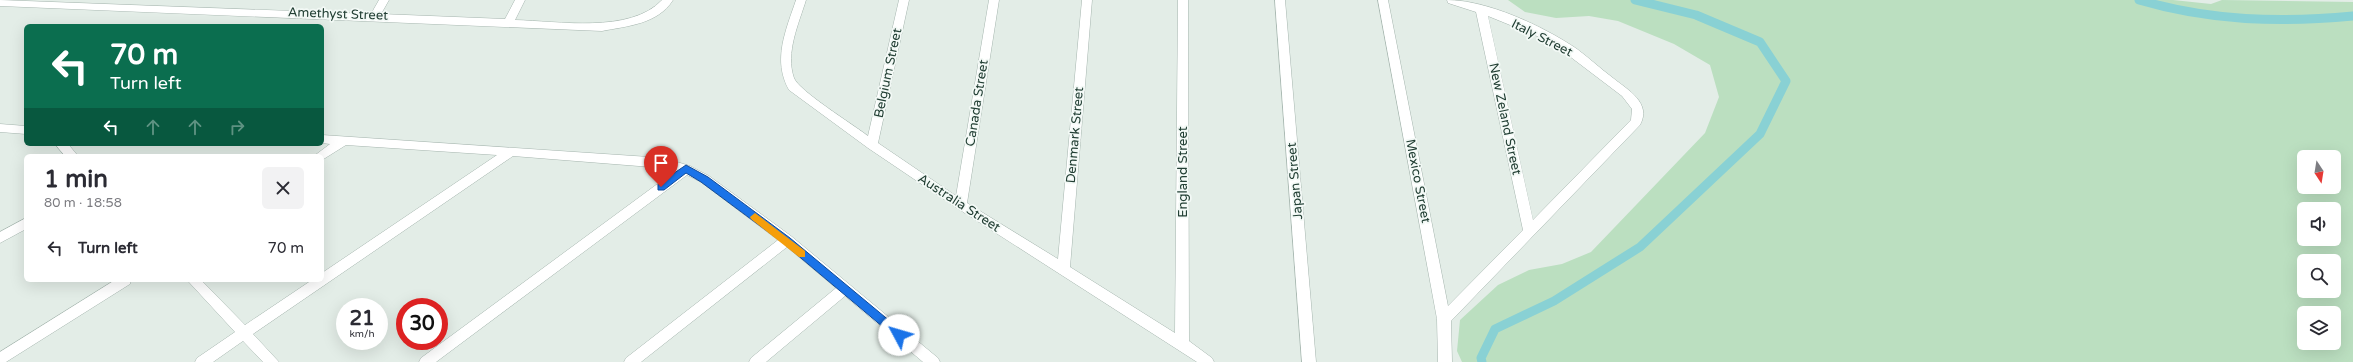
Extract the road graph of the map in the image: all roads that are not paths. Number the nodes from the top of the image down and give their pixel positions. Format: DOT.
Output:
graph roads {
  1 [pos="235,0"];
  2 [pos="384,0"];
  3 [pos="520,0"];
  4 [pos="668,0"];
  5 [pos="801,0"];
  6 [pos="904,0"];
  7 [pos="994,0"];
  8 [pos="1087,0"];
  9 [pos="1183,0"];
  10 [pos="1280,0"];
  11 [pos="1383,0"];
  12 [pos="1452,0"];
  13 [pos="0,2"];
  14 [pos="90,2"];
  15 [pos="1482,9"];
  16 [pos="228,10"];
  17 [pos="375,16"];
  18 [pos="509,21"];
  19 [pos="0,128"];
  20 [pos="24,130"];
  21 [pos="324,139"];
  22 [pos="345,140"];
  23 [pos="872,145"];
  24 [pos="63,146"];
  25 [pos="511,151"];
  26 [pos="70,154"];
  27 [pos="323,154"];
  28 [pos="686,168"];
  29 [pos="960,205"];
  30 [pos="24,224"];
  31 [pos="1529,229"];
  32 [pos="0,238"];
  33 [pos="787,240"];
  34 [pos="1063,270"];
  35 [pos="324,279"];
  36 [pos="122,282"];
  37 [pos="195,282"];
  38 [pos="319,282"];
  39 [pos="843,290"];
  40 [pos="1444,319"];
  41 [pos="244,333"];
  42 [pos="1182,344"];
  43 [pos="0,359"];
  44 [pos="202,362"];
  45 [pos="272,362"];
  46 [pos="426,362"];
  47 [pos="631,362"];
  48 [pos="756,362"];
  49 [pos="933,362"];
  50 [pos="1207,362"];
  51 [pos="1309,362"];
  52 [pos="1445,362"];
  1 -- 16 [label="street"];
  2 -- 17 [label="street"];
  3 -- 18 [label="street"];
  4 -- 18 [label="street, Amethyst Street"];
  5 -- 23 [label="street, Australia Street"];
  6 -- 23 [label="street, Belgium Street"];
  7 -- 29 [label="street, Canada Street"];
  8 -- 34 [label="street, Denmark Street"];
  9 -- 42 [label="street, England Street"];
  10 -- 51 [label="street, Japan Street"];
  11 -- 40 [label="street, Mexico Street"];
  12 -- 15 [label="street, Italy Street"];
  13 -- 14 [label="street, Amethyst Street"];
  14 -- 16 [label="street, Amethyst Street"];
  15 -- 31 [label="street, New Zeland Street"];
  15 -- 31 [label="street, Italy Street"];
  16 -- 17 [label="street, Amethyst Street"];
  17 -- 18 [label="street, Amethyst Street"];
  19 -- 20 [label="street"];
  21 -- 22 [label="street"];
  22 -- 25 [label="street"];
  22 -- 27 [label="street"];
  23 -- 29 [label="street, Australia Street"];
  24 -- 26 [label="street"];
  25 -- 28 [label="street"];
  25 -- 35 [label="street"];
  28 -- 33 [label="street"];
  28 -- 46 [label="street"];
  29 -- 34 [label="street, Australia Street"];
  30 -- 32 [label="street"];
  31 -- 40 [label="street"];
  33 -- 39 [label="street"];
  33 -- 47 [label="street"];
  34 -- 42 [label="street, Australia Street"];
  36 -- 43 [label="street"];
  37 -- 41 [label="street"];
  38 -- 41 [label="street"];
  39 -- 48 [label="street"];
  39 -- 49 [label="street"];
  40 -- 52 [label="street, Mexico Street"];
  41 -- 44 [label="street"];
  41 -- 45 [label="street"];
  42 -- 50 [label="street, Australia Street"];
}
